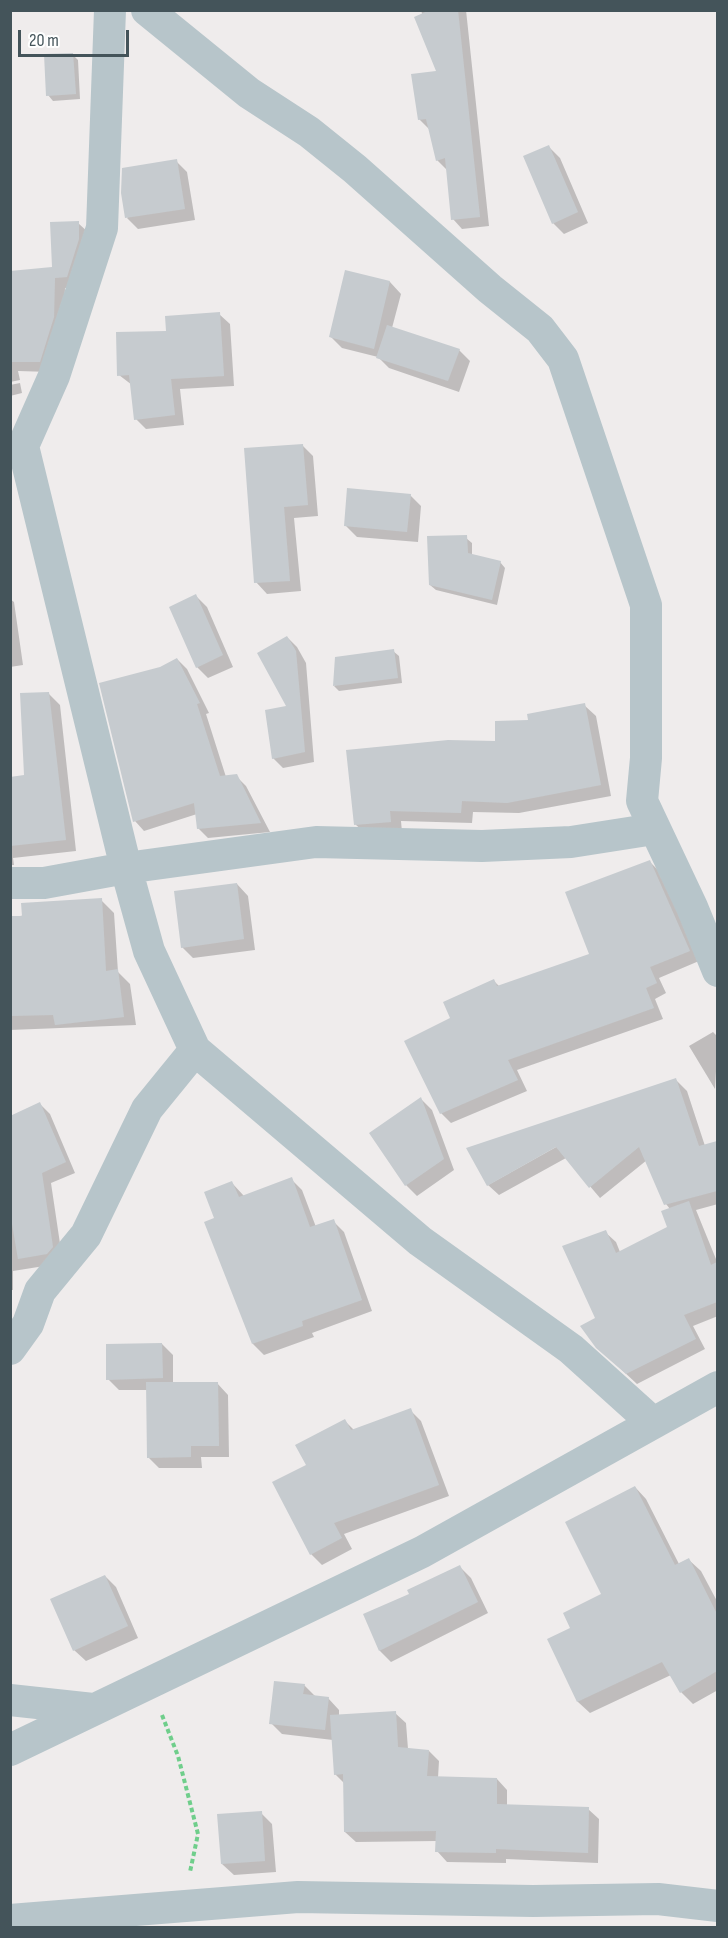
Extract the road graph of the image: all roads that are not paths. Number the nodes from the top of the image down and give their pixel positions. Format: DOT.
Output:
graph roads {
  1 [pos="110,10"];
  2 [pos="147,10"];
  3 [pos="17,435"];
  4 [pos="654,829"];
  5 [pos="126,868"];
  6 [pos="10,883"];
  7 [pos="717,971"];
  8 [pos="195,1050"];
  9 [pos="10,1349"];
  10 [pos="717,1387"];
  11 [pos="652,1422"];
  12 [pos="10,1700"];
  13 [pos="93,1709"];
  14 [pos="10,1750"];
  15 [pos="717,1906"];
  16 [pos="10,1920"];
  17 [pos="54,1922"];
  1 -- 3 [label="street"];
  2 -- 4 [label="street"];
  3 -- 5 [label="street"];
  4 -- 5 [label="street"];
  4 -- 7 [label="street"];
  5 -- 6 [label="street"];
  5 -- 8 [label="street"];
  8 -- 9 [label="street"];
  8 -- 11 [label="street"];
  10 -- 11 [label="street"];
  11 -- 13 [label="street"];
  12 -- 13 [label="street"];
  13 -- 14 [label="street"];
  15 -- 17 [label="street"];
  16 -- 17 [label="street"];
}
